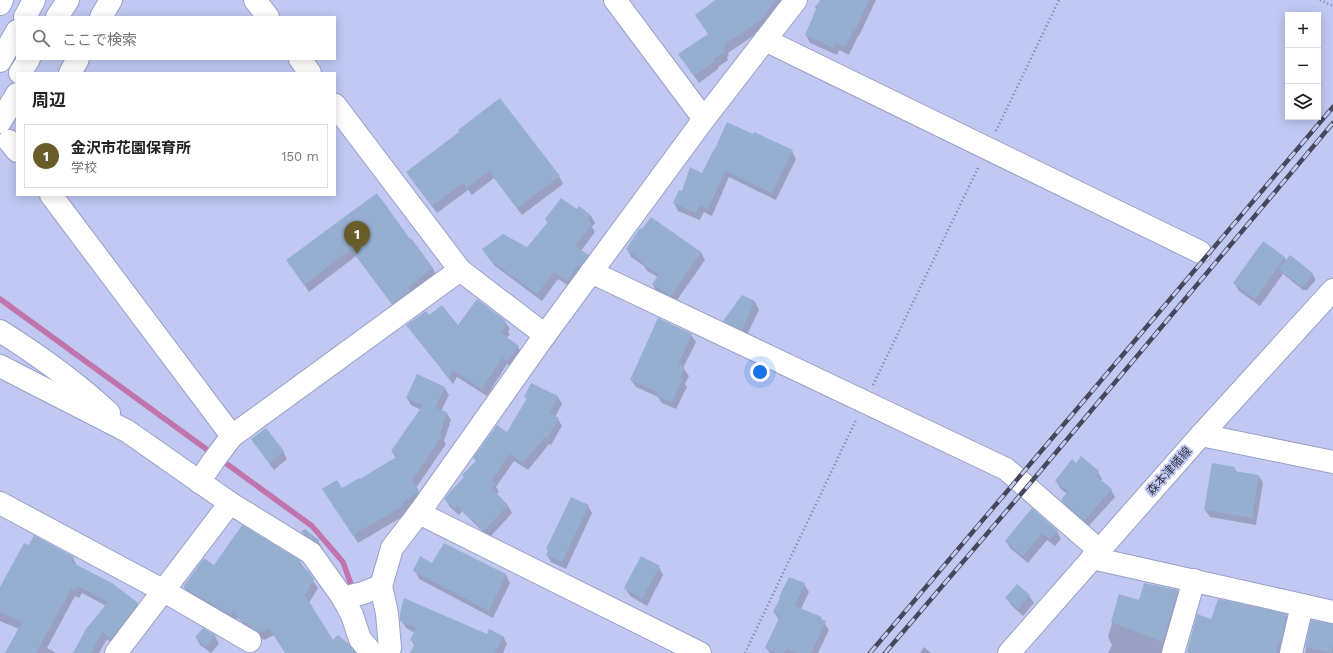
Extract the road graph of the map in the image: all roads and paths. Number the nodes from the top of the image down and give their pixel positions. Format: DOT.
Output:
graph roads {
  1 [pos="2,0"];
  2 [pos="34,0"];
  3 [pos="68,0"];
  4 [pos="111,0"];
  5 [pos="255,0"];
  6 [pos="615,0"];
  7 [pos="796,0"];
  8 [pos="1059,0"];
  9 [pos="1320,0"];
  10 [pos="0,4"];
  11 [pos="1333,6"];
  12 [pos="26,16"];
  13 [pos="58,16"];
  14 [pos="102,16"];
  15 [pos="267,16"];
  16 [pos="16,33"];
  17 [pos="765,40"];
  18 [pos="28,60"];
  19 [pos="33,60"];
  20 [pos="77,60"];
  21 [pos="301,60"];
  22 [pos="0,61"];
  23 [pos="21,72"];
  24 [pos="30,72"];
  25 [pos="71,72"];
  26 [pos="309,72"];
  27 [pos="16,79"];
  28 [pos="16,100"];
  29 [pos="0,103"];
  30 [pos="336,107"];
  31 [pos="704,119"];
  32 [pos="9,138"];
  33 [pos="987,149"];
  34 [pos="52,196"];
  35 [pos="1200,252"];
  36 [pos="460,270"];
  37 [pos="591,272"];
  38 [pos="1333,290"];
  39 [pos="0,331"];
  40 [pos="545,335"];
  41 [pos="0,366"];
  42 [pos="864,403"];
  43 [pos="128,431"];
  44 [pos="1201,435"];
  45 [pos="223,448"];
  46 [pos="1333,462"];
  47 [pos="199,482"];
  48 [pos="0,503"];
  49 [pos="230,503"];
  50 [pos="419,513"];
  51 [pos="1096,554"];
  52 [pos="1194,580"];
  53 [pos="164,591"];
  54 [pos="359,593"];
  55 [pos="1302,605"];
  56 [pos="1333,612"];
  57 [pos="250,641"];
  58 [pos="383,651"];
  59 [pos="116,653"];
  60 [pos="700,653"];
  61 [pos="745,653"];
  62 [pos="1008,653"];
  63 [pos="1173,653"];
  64 [pos="1291,653"];
  1 -- 10 [label="main road"];
  2 -- 12 [label="main road"];
  3 -- 13 [label="main road"];
  4 -- 14 [label="main road"];
  5 -- 15 [label="main road"];
  6 -- 31 [label="main road"];
  7 -- 17 [label="main road"];
  8 -- 33 [label="path"];
  9 -- 11 [label="path"];
  16 -- 22 [label="main road"];
  17 -- 31 [label="main road"];
  17 -- 33 [label="main road"];
  18 -- 23 [label="main road"];
  19 -- 24 [label="main road"];
  20 -- 25 [label="main road"];
  21 -- 26 [label="main road"];
  27 -- 29 [label="main road"];
  28 -- 32 [label="main road"];
  30 -- 36 [label="main road"];
  31 -- 37 [label="main road"];
  33 -- 35 [label="main road"];
  33 -- 42 [label="path"];
  34 -- 45 [label="main road"];
  36 -- 40 [label="main road"];
  36 -- 45 [label="main road"];
  37 -- 40 [label="main road"];
  37 -- 42 [label="main road"];
  38 -- 44 [label="main road, 森本津幡線"];
  39 -- 43 [label="main road"];
  40 -- 50 [label="main road"];
  41 -- 43 [label="main road"];
  42 -- 51 [label="main road"];
  42 -- 61 [label="path"];
  43 -- 47 [label="main road"];
  44 -- 46 [label="main road"];
  44 -- 51 [label="main road, 森本津幡線"];
  45 -- 47 [label="main road"];
  47 -- 49 [label="main road"];
  48 -- 53 [label="main road"];
  49 -- 53 [label="main road"];
  49 -- 54 [label="main road"];
  50 -- 54 [label="main road"];
  50 -- 60 [label="main road"];
  51 -- 52 [label="main road"];
  51 -- 62 [label="main road, 森本津幡線"];
  52 -- 55 [label="main road"];
  52 -- 63 [label="main road"];
  53 -- 57 [label="main road"];
  53 -- 59 [label="main road"];
  54 -- 58 [label="main road"];
  54 -- 58 [label="main road"];
  55 -- 56 [label="main road"];
  55 -- 64 [label="main road"];
}
